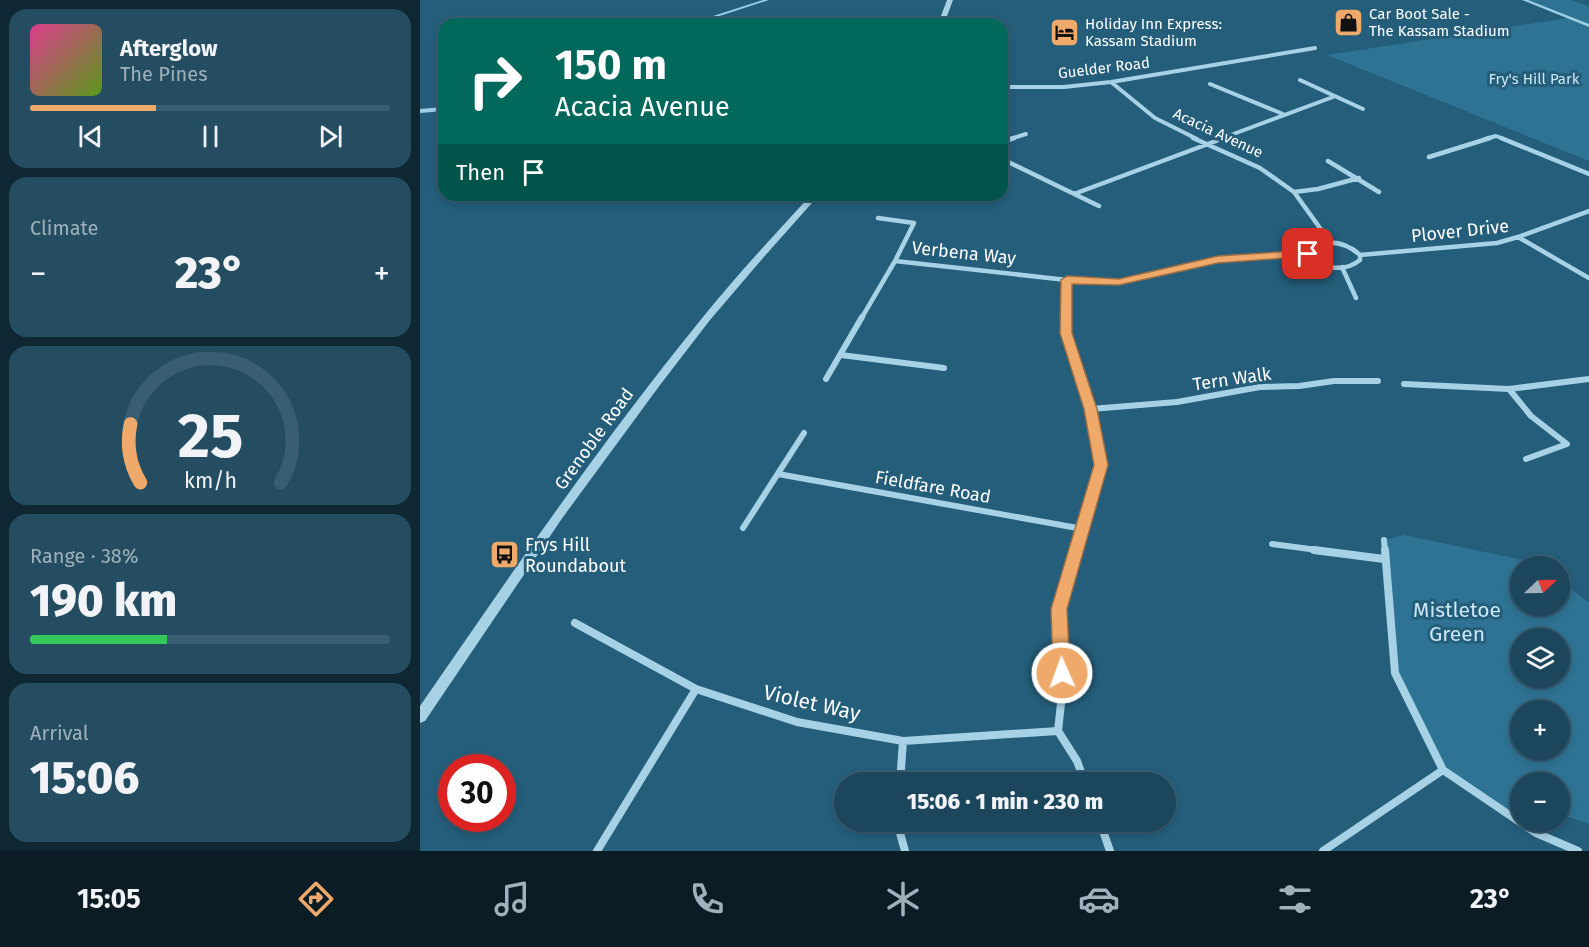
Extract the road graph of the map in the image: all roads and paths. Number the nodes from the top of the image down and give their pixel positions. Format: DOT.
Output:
graph roads {
  1 [pos="950,0"];
  2 [pos="942,18"];
  3 [pos="1315,48"];
  4 [pos="1300,80"];
  5 [pos="1111,82"];
  6 [pos="1210,84"];
  7 [pos="1008,87"];
  8 [pos="1333,98"];
  9 [pos="1363,109"];
  10 [pos="1283,114"];
  11 [pos="1026,134"];
  12 [pos="1008,140"];
  13 [pos="1208,144"];
  14 [pos="1429,157"];
  15 [pos="1328,161"];
  16 [pos="1008,162"];
  17 [pos="1589,174"];
  18 [pos="1359,178"];
  19 [pos="1294,192"];
  20 [pos="1379,192"];
  21 [pos="1074,194"];
  22 [pos="810,201"];
  23 [pos="1099,206"];
  24 [pos="1589,211"];
  25 [pos="878,218"];
  26 [pos="1518,237"];
  27 [pos="1330,242"];
  28 [pos="1308,254"];
  29 [pos="1360,255"];
  30 [pos="896,261"];
  31 [pos="1342,267"];
  32 [pos="1589,278"];
  33 [pos="1067,280"];
  34 [pos="1356,298"];
  35 [pos="840,354"];
  36 [pos="944,368"];
  37 [pos="826,379"];
  38 [pos="1589,379"];
  39 [pos="1378,381"];
  40 [pos="1404,384"];
  41 [pos="1509,389"];
  42 [pos="1091,409"];
  43 [pos="804,433"];
  44 [pos="1526,459"];
  45 [pos="778,474"];
  46 [pos="743,528"];
  47 [pos="1083,529"];
  48 [pos="1384,540"];
  49 [pos="1272,544"];
  50 [pos="1384,559"];
  51 [pos="576,622"];
  52 [pos="696,689"];
  53 [pos="420,717"];
  54 [pos="1058,731"];
  55 [pos="903,741"];
  56 [pos="1443,770"];
  57 [pos="901,772"];
  58 [pos="1081,772"];
  59 [pos="899,832"];
  60 [pos="1103,832"];
  61 [pos="597,851"];
  62 [pos="904,851"];
  63 [pos="1110,851"];
  64 [pos="1323,851"];
  65 [pos="1578,851"];
  1 -- 2 [label="street"];
  3 -- 5 [label="street, Guelder Road"];
  4 -- 8 [label="street"];
  5 -- 7 [label="street, Guelder Road"];
  5 -- 13 [label="street, Acacia Avenue"];
  6 -- 10 [label="street"];
  8 -- 9 [label="street"];
  8 -- 10 [label="street"];
  10 -- 13 [label="street"];
  11 -- 12 [label="street"];
  13 -- 19 [label="street, Acacia Avenue"];
  13 -- 21 [label="street"];
  14 -- 17 [label="street"];
  15 -- 18 [label="street"];
  16 -- 21 [label="street"];
  18 -- 19 [label="street"];
  18 -- 20 [label="street"];
  19 -- 27 [label="street, Acacia Avenue"];
  21 -- 23 [label="street"];
  22 -- 53 [label="street, Grenoble Road"];
  24 -- 26 [label="street"];
  25 -- 30 [label="street"];
  26 -- 29 [label="street, Plover Drive"];
  26 -- 32 [label="street, Plover Drive"];
  27 -- 28 [label="street"];
  27 -- 29 [label="street"];
  28 -- 31 [label="street"];
  28 -- 33 [label="street"];
  29 -- 31 [label="street"];
  30 -- 33 [label="street, Verbena Way"];
  30 -- 35 [label="street, Verbena Way"];
  31 -- 34 [label="street"];
  33 -- 42 [label="street"];
  35 -- 36 [label="street"];
  35 -- 37 [label="street, Verbena Way"];
  38 -- 41 [label="street"];
  39 -- 42 [label="street, Tern Walk"];
  40 -- 41 [label="street"];
  41 -- 44 [label="street"];
  42 -- 47 [label="street"];
  43 -- 45 [label="street"];
  45 -- 46 [label="street"];
  45 -- 47 [label="street, Fieldfare Road"];
  47 -- 54 [label="street"];
  48 -- 50 [label="street"];
  49 -- 50 [label="street"];
  50 -- 56 [label="street"];
  51 -- 52 [label="street, Violet Way"];
  52 -- 55 [label="street, Violet Way"];
  52 -- 61 [label="street"];
  54 -- 55 [label="street, Violet Way"];
  54 -- 58 [label="street"];
  55 -- 57 [label="street"];
  56 -- 64 [label="street"];
  56 -- 65 [label="street"];
  59 -- 62 [label="street"];
  60 -- 63 [label="street"];
}
